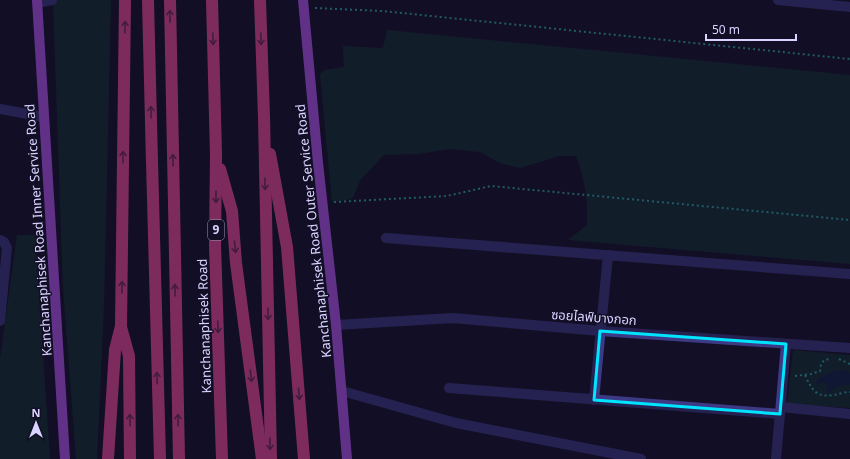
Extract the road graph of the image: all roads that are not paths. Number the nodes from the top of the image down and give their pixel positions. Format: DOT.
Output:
graph roads {
  1 [pos="52,0"];
  2 [pos="125,0"];
  3 [pos="148,0"];
  4 [pos="170,0"];
  5 [pos="212,0"];
  6 [pos="260,0"];
  7 [pos="778,0"];
  8 [pos="37,2"];
  9 [pos="303,4"];
  10 [pos="850,7"];
  11 [pos="0,110"];
  12 [pos="44,117"];
  13 [pos="264,117"];
  14 [pos="216,154"];
  15 [pos="386,238"];
  16 [pos="0,240"];
  17 [pos="608,255"];
  18 [pos="850,274"];
  19 [pos="0,318"];
  20 [pos="121,326"];
  21 [pos="336,326"];
  22 [pos="600,331"];
  23 [pos="786,344"];
  24 [pos="850,348"];
  25 [pos="449,388"];
  26 [pos="342,391"];
  27 [pos="594,400"];
  28 [pos="780,411"];
  29 [pos="850,414"];
  30 [pos="302,429"];
  31 [pos="65,459"];
  32 [pos="108,459"];
  33 [pos="130,459"];
  34 [pos="160,459"];
  35 [pos="179,459"];
  36 [pos="222,459"];
  37 [pos="262,459"];
  38 [pos="271,459"];
  39 [pos="299,459"];
  40 [pos="304,459"];
  41 [pos="347,459"];
  42 [pos="641,459"];
  43 [pos="776,459"];
  1 -- 8 [label="street"];
  20 -- 2 [label="highway, one-way"];
  34 -- 3 [label="highway, one-way"];
  35 -- 4 [label="highway, Kanchanaphisek Road, one-way"];
  5 -- 14 [label="highway, Kanchanaphisek Road / 9, one-way"];
  6 -- 13 [label="highway, one-way"];
  7 -- 10 [label="street"];
  8 -- 12 [label="main road, Kanchanaphisek Road Inner Service Road"];
  9 -- 21 [label="main road, Kanchanaphisek Road Outer Service Road"];
  11 -- 12 [label="street"];
  12 -- 31 [label="main road, Kanchanaphisek Road Inner Service Road"];
  13 -- 30 [label="highway, one-way"];
  13 -- 38 [label="highway, one-way"];
  14 -- 36 [label="highway, Kanchanaphisek Road / 9, one-way"];
  14 -- 37 [label="highway, one-way"];
  15 -- 17 [label="street"];
  16 -- 19 [label="street"];
  17 -- 18 [label="street"];
  17 -- 22 [label="street"];
  20 -- 32 [label="highway"];
  33 -- 20 [label="highway, one-way"];
  21 -- 22 [label="street, ซอยไลฟ์บางกอก"];
  21 -- 26 [label="main road, Kanchanaphisek Road Outer Service Road"];
  22 -- 23 [label="street, ซอยไลฟ์บางกอก"];
  22 -- 27 [label="street"];
  23 -- 24 [label="street, ซอยไลฟ์บางกอก"];
  23 -- 28 [label="street"];
  25 -- 27 [label="street"];
  26 -- 41 [label="main road, Kanchanaphisek Road Outer Service Road"];
  26 -- 42 [label="street"];
  27 -- 28 [label="street"];
  28 -- 29 [label="street"];
  28 -- 43 [label="street"];
  30 -- 39 [label="highway"];
  30 -- 40 [label="highway"];
}
